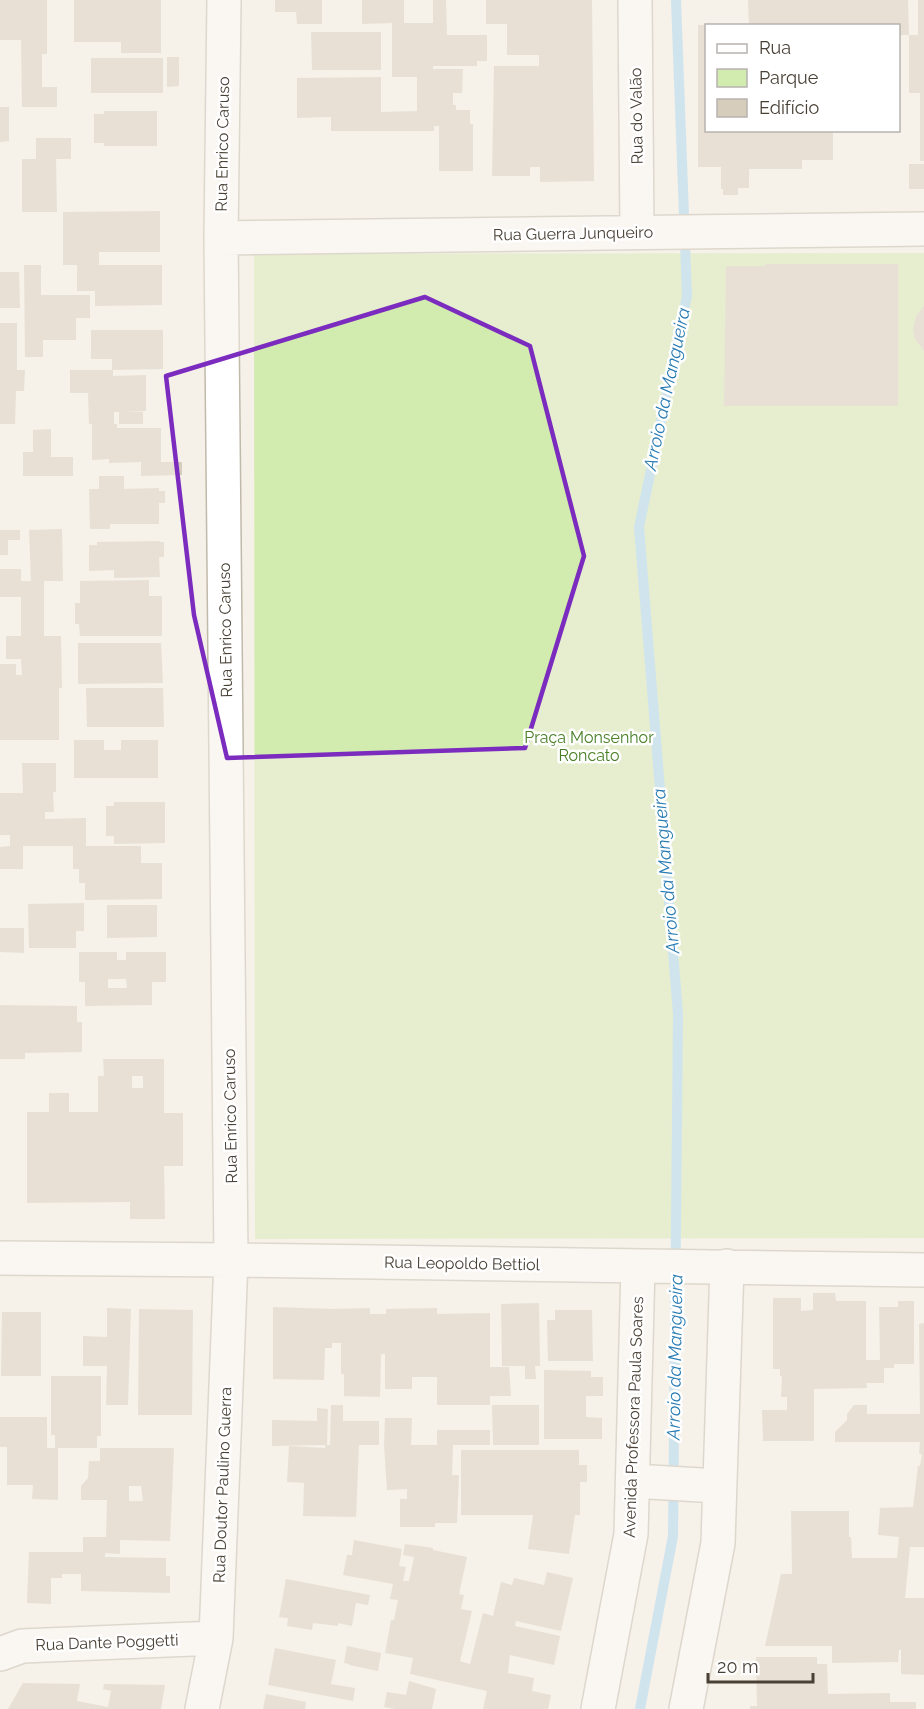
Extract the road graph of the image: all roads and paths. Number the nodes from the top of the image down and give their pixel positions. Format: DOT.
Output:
graph roads {
  1 [pos="224,0"];
  2 [pos="635,0"];
  3 [pos="924,229"];
  4 [pos="637,232"];
  5 [pos="221,238"];
  6 [pos="0,1258"];
  7 [pos="231,1260"];
  8 [pos="666,1266"];
  9 [pos="727,1266"];
  10 [pos="924,1270"];
  11 [pos="675,1484"];
  12 [pos="216,1638"];
  13 [pos="0,1654"];
  14 [pos="202,1709"];
  15 [pos="598,1709"];
  16 [pos="686,1709"];
  1 -- 5 [label="street, Rua Enrico Caruso"];
  2 -- 4 [label="street, Rua do Valão"];
  3 -- 4 [label="street, Rua Guerra Junqueiro"];
  4 -- 5 [label="street, Rua Guerra Junqueiro"];
  5 -- 7 [label="street, Rua Enrico Caruso"];
  6 -- 7 [label="street, Rua Leopoldo Bettiol"];
  7 -- 8 [label="street, Rua Leopoldo Bettiol"];
  7 -- 12 [label="street, Rua Doutor Paulino Guerra"];
  8 -- 9 [label="street, Rua Leopoldo Bettiol"];
  8 -- 11 [label="street, Avenida Professora Paula Soares"];
  9 -- 10 [label="street, Rua Leopoldo Bettiol"];
  9 -- 11 [label="street, Avenida Professora Paula Soares"];
  11 -- 15 [label="street, Avenida Professora Paula Soares"];
  11 -- 16 [label="street, Avenida Professora Paula Soares"];
  12 -- 13 [label="street, Rua Dante Poggetti"];
  12 -- 14 [label="street, Rua Doutor Paulino Guerra"];
}
